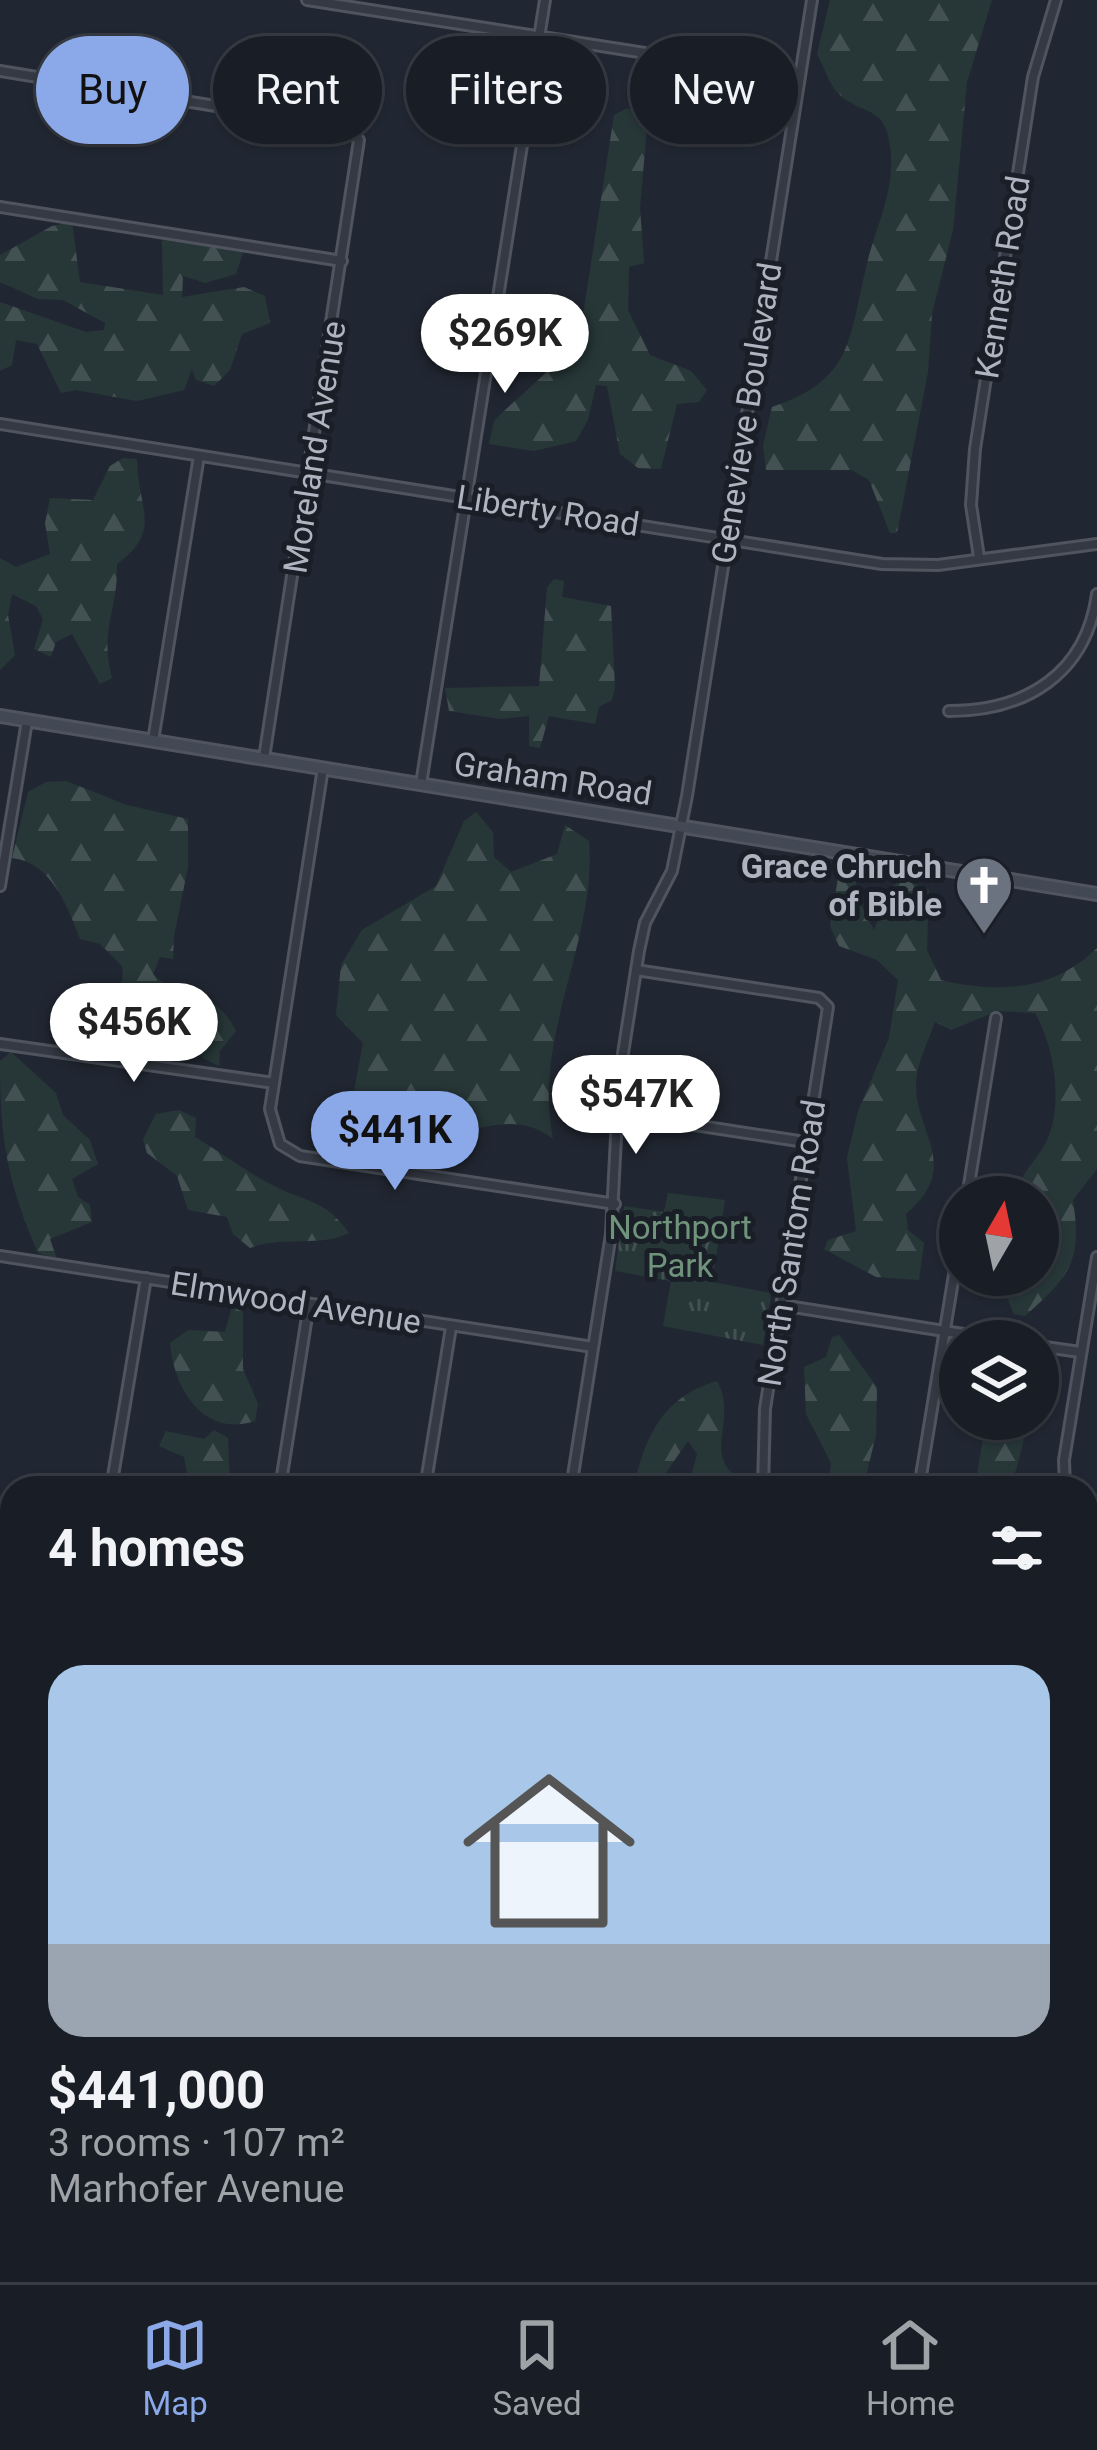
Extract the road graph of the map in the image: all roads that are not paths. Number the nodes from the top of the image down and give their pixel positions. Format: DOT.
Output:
graph roads {
  1 [pos="308,0"];
  2 [pos="545,0"];
  3 [pos="812,0"];
  4 [pos="1056,0"];
  5 [pos="539,36"];
  6 [pos="0,71"];
  7 [pos="798,77"];
  8 [pos="522,144"];
  9 [pos="788,144"];
  10 [pos="0,207"];
  11 [pos="343,261"];
  12 [pos="0,424"];
  13 [pos="199,456"];
  14 [pos="309,473"];
  15 [pos="467,498"];
  16 [pos="727,538"];
  17 [pos="1097,544"];
  18 [pos="979,557"];
  19 [pos="1097,594"];
  20 [pos="949,712"];
  21 [pos="0,716"];
  22 [pos="27,721"];
  23 [pos="153,741"];
  24 [pos="264,758"];
  25 [pos="323,768"];
  26 [pos="421,784"];
  27 [pos="682,826"];
  28 [pos="0,886"];
  29 [pos="1097,894"];
  30 [pos="636,970"];
  31 [pos="996,1018"];
  32 [pos="0,1044"];
  33 [pos="274,1083"];
  34 [pos="616,1113"];
  35 [pos="805,1142"];
  36 [pos="970,1176"];
  37 [pos="615,1204"];
  38 [pos="0,1256"];
  39 [pos="1097,1257"];
  40 [pos="146,1278"];
  41 [pos="309,1304"];
  42 [pos="781,1305"];
  43 [pos="451,1327"];
  44 [pos="939,1330"];
  45 [pos="592,1347"];
  46 [pos="1059,1349"];
  47 [pos="1081,1352"];
  48 [pos="939,1369"];
  49 [pos="113,1476"];
  50 [pos="282,1476"];
  51 [pos="427,1476"];
  52 [pos="573,1476"];
  53 [pos="763,1476"];
  54 [pos="922,1476"];
  55 [pos="1066,1476"];
  1 -- 5 [label="street"];
  2 -- 5 [label="street"];
  3 -- 7 [label="street, Genevieve Boulevard"];
  4 -- 18 [label="street, Kenneth Road"];
  6 -- 11 [label="street, Moreland Avenue"];
  8 -- 15 [label="street"];
  9 -- 16 [label="street, Genevieve Boulevard"];
  10 -- 11 [label="street"];
  11 -- 14 [label="street, Moreland Avenue"];
  12 -- 13 [label="street, Liberty Road"];
  13 -- 14 [label="street, Liberty Road"];
  13 -- 23 [label="street"];
  14 -- 15 [label="street, Liberty Road"];
  14 -- 24 [label="street, Moreland Avenue"];
  15 -- 16 [label="street, Liberty Road"];
  15 -- 26 [label="street"];
  16 -- 18 [label="street, Liberty Road"];
  16 -- 27 [label="street, Genevieve Boulevard"];
  17 -- 18 [label="street, Liberty Road"];
  19 -- 20 [label="street"];
  21 -- 22 [label="main road, Graham Road"];
  22 -- 23 [label="main road, Graham Road"];
  22 -- 28 [label="street"];
  23 -- 24 [label="main road, Graham Road"];
  24 -- 25 [label="main road, Graham Road"];
  25 -- 26 [label="main road, Graham Road"];
  25 -- 33 [label="street"];
  26 -- 27 [label="main road, Graham Road"];
  27 -- 29 [label="main road, Graham Road"];
  27 -- 30 [label="street, Genevieve Boulevard"];
  30 -- 34 [label="street, Genevieve Boulevard"];
  30 -- 35 [label="street, North Santom Road"];
  31 -- 36 [label="street"];
  32 -- 33 [label="street"];
  33 -- 37 [label="street"];
  34 -- 35 [label="street"];
  34 -- 37 [label="street, Genevieve Boulevard"];
  35 -- 42 [label="street, North Santom Road"];
  37 -- 45 [label="street, Genevieve Boulevard"];
  38 -- 40 [label="street, Elmwood Avenue"];
  39 -- 47 [label="street"];
  40 -- 41 [label="street, Elmwood Avenue"];
  40 -- 49 [label="street"];
  41 -- 43 [label="street, Elmwood Avenue"];
  41 -- 50 [label="street"];
  42 -- 44 [label="street"];
  42 -- 53 [label="street, North Santom Road"];
  43 -- 45 [label="street, Elmwood Avenue"];
  43 -- 51 [label="street"];
  45 -- 52 [label="street, Genevieve Boulevard"];
  46 -- 47 [label="street"];
  47 -- 55 [label="street"];
  48 -- 54 [label="street"];
}
